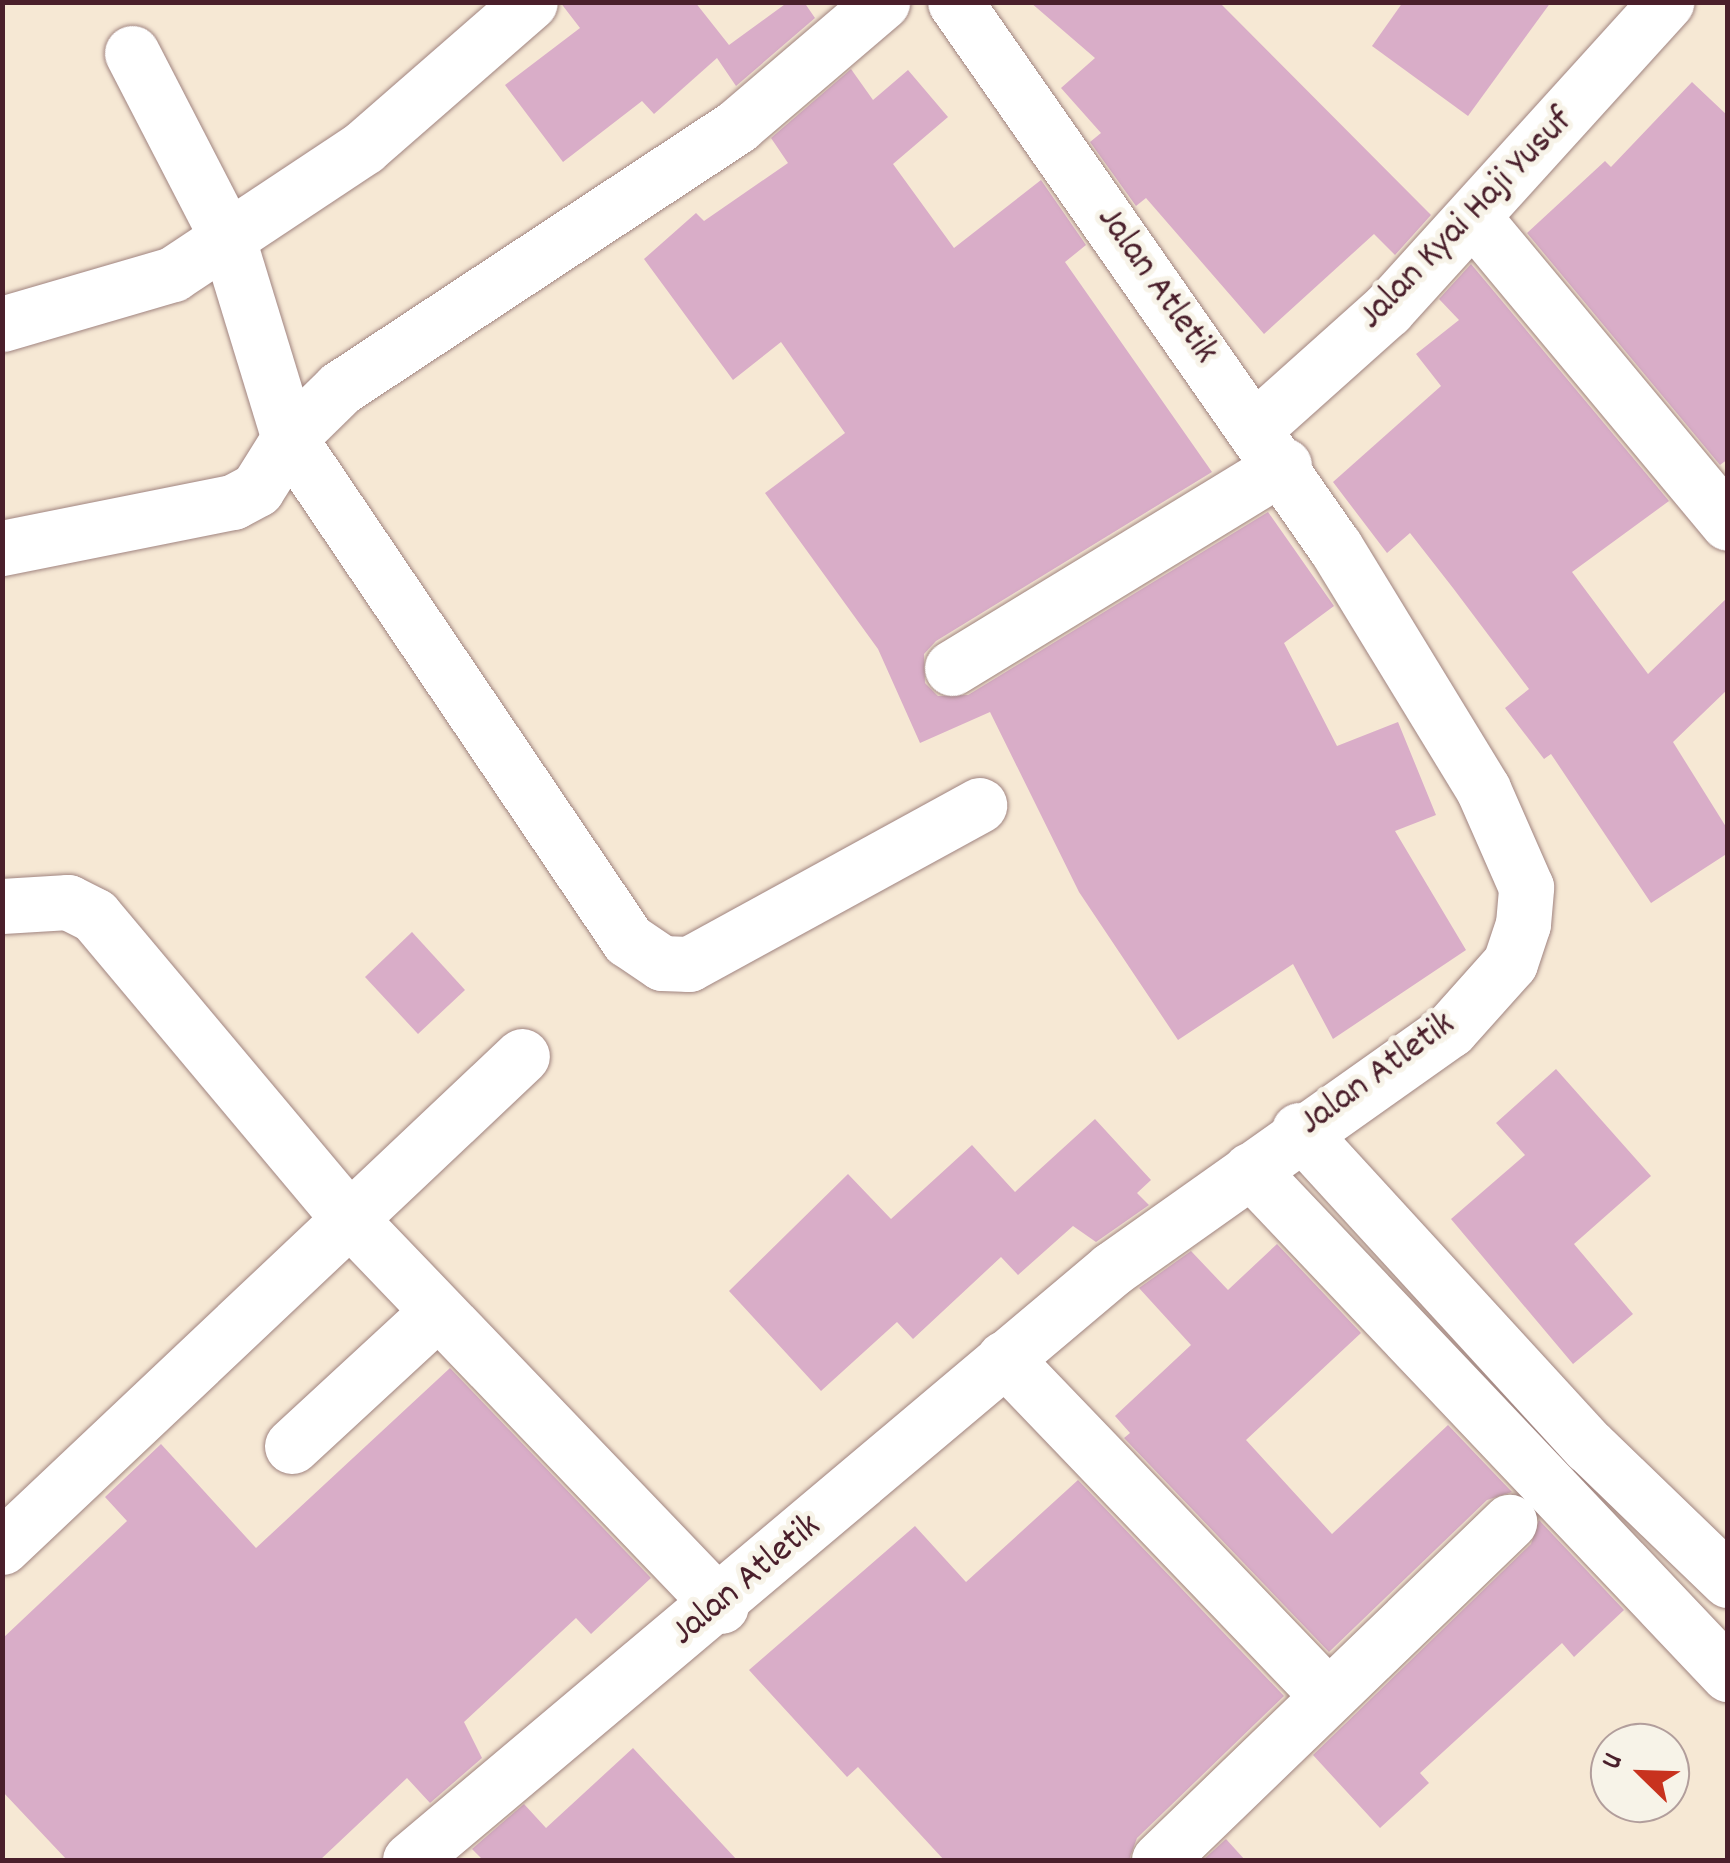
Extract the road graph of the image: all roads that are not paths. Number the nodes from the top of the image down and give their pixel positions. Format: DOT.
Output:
graph roads {
  1 [pos="530,2"];
  2 [pos="882,2"];
  3 [pos="955,2"];
  4 [pos="1666,2"];
  5 [pos="132,53"];
  6 [pos="1473,217"];
  7 [pos="228,239"];
  8 [pos="2,324"];
  9 [pos="289,438"];
  10 [pos="1270,446"];
  11 [pos="1728,523"];
  12 [pos="2,548"];
  13 [pos="952,668"];
  14 [pos="978,805"];
  15 [pos="2,906"];
  16 [pos="522,1056"];
  17 [pos="1300,1130"];
  18 [pos="1250,1170"];
  19 [pos="345,1214"];
  20 [pos="436,1313"];
  21 [pos="1004,1358"];
  22 [pos="292,1446"];
  23 [pos="14,1516"];
  24 [pos="1510,1522"];
  25 [pos="1728,1580"];
  26 [pos="721,1606"];
  27 [pos="1728,1674"];
  28 [pos="1324,1692"];
  29 [pos="410,1860"];
  30 [pos="1159,1860"];
  1 -- 7 [label="street"];
  2 -- 9 [label="street"];
  3 -- 10 [label="street, Jalan Atletik"];
  4 -- 6 [label="street, Jalan Kyai Haji Yusuf"];
  5 -- 7 [label="street"];
  6 -- 10 [label="street, Jalan Kyai Haji Yusuf"];
  6 -- 11 [label="street"];
  7 -- 8 [label="street"];
  7 -- 9 [label="street"];
  9 -- 12 [label="street"];
  9 -- 14 [label="street"];
  10 -- 13 [label="street, Jalan Kyai Haji Yusuf"];
  10 -- 17 [label="street, Jalan Atletik"];
  15 -- 19 [label="street"];
  16 -- 19 [label="street"];
  17 -- 18 [label="street, Jalan Atletik"];
  17 -- 25 [label="street"];
  18 -- 21 [label="street, Jalan Atletik"];
  18 -- 27 [label="street"];
  19 -- 20 [label="street"];
  19 -- 23 [label="street"];
  20 -- 22 [label="street"];
  20 -- 26 [label="street"];
  21 -- 26 [label="street, Jalan Atletik"];
  21 -- 28 [label="street"];
  24 -- 28 [label="street"];
  26 -- 29 [label="street, Jalan Atletik"];
  28 -- 30 [label="street"];
}
